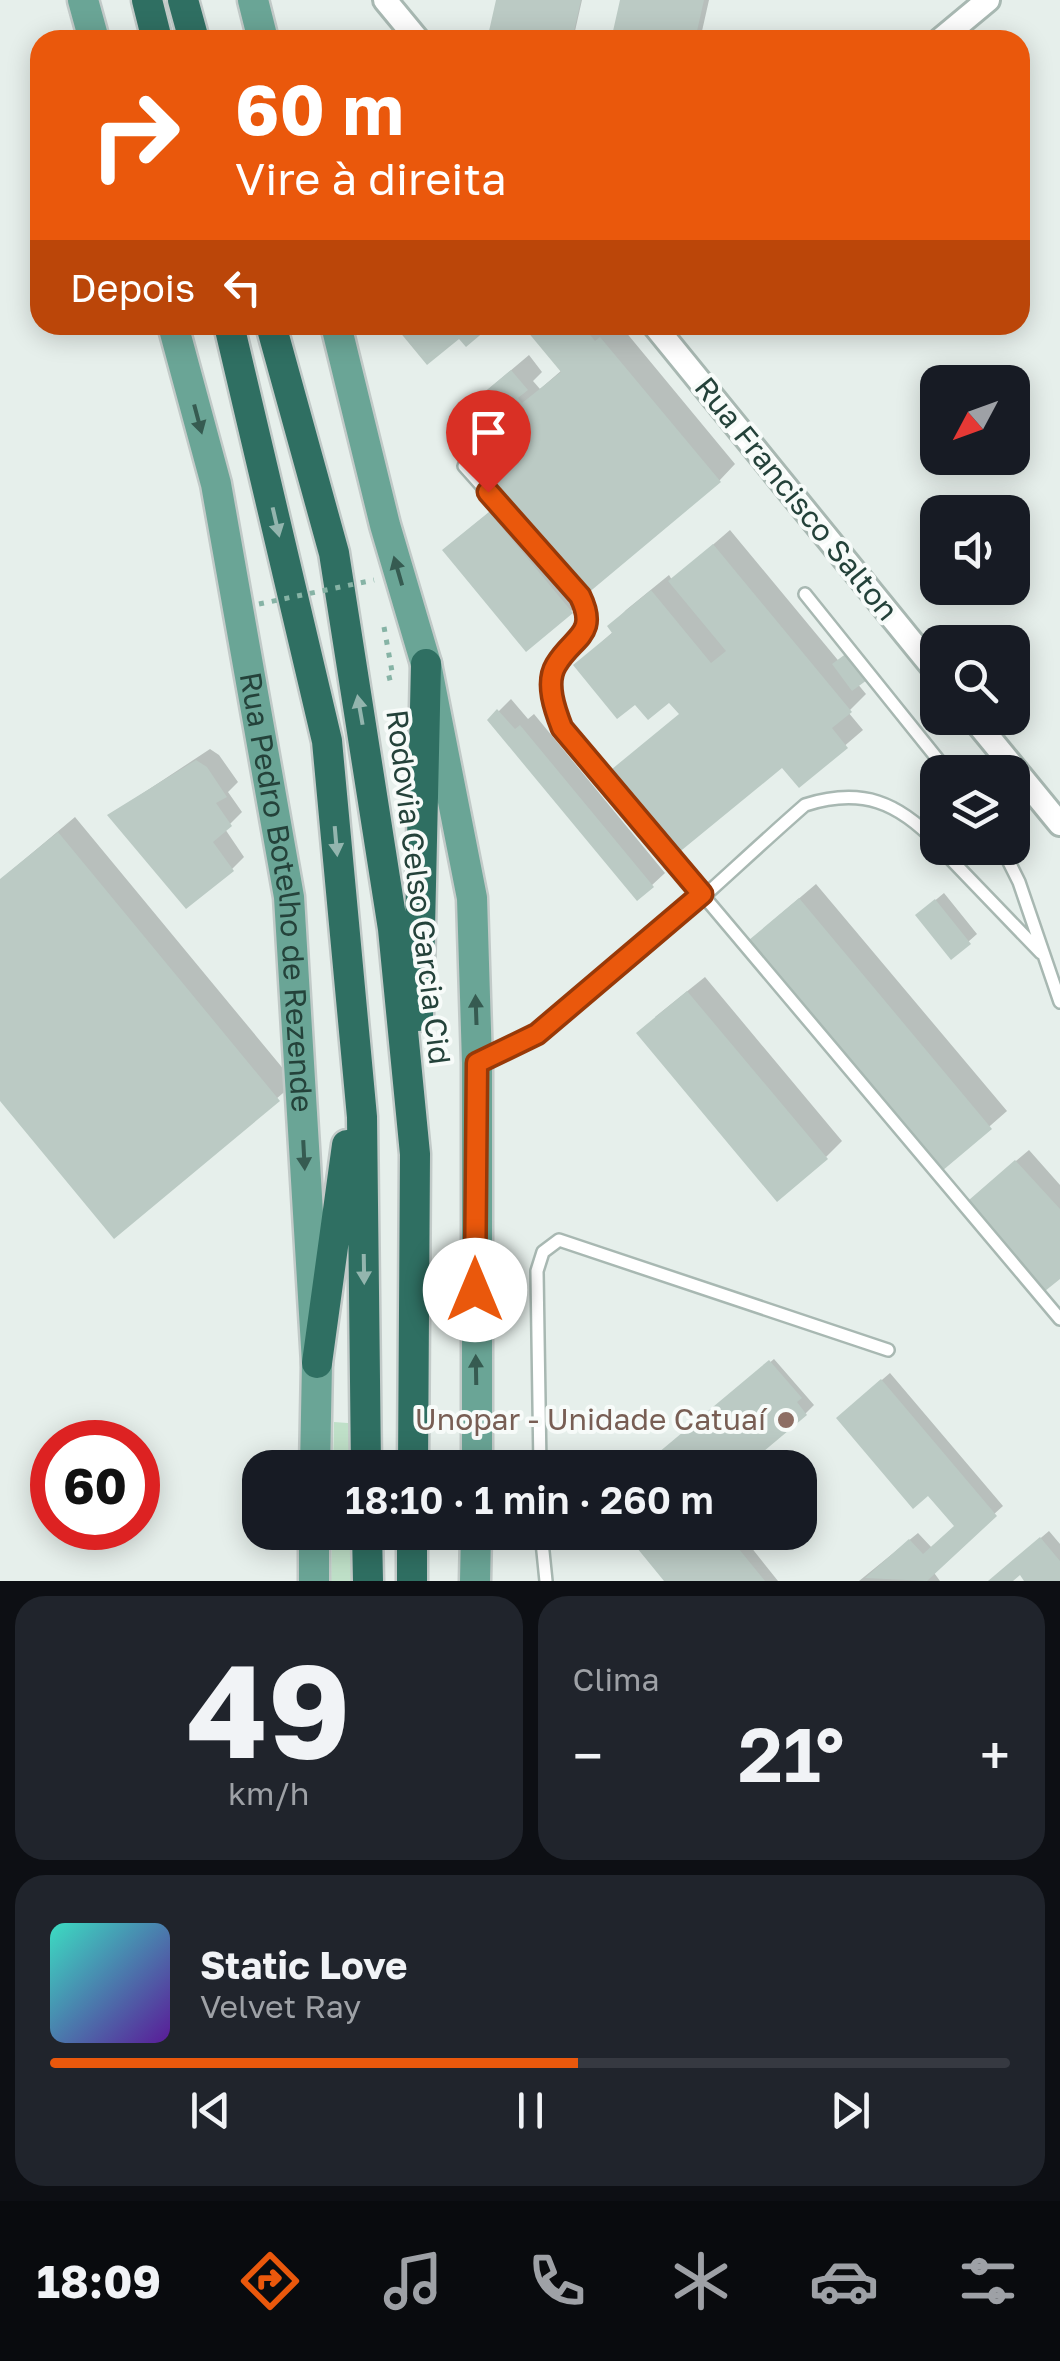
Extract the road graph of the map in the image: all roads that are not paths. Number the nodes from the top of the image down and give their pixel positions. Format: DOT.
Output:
graph roads {
  1 [pos="83,0"];
  2 [pos="147,0"];
  3 [pos="252,0"];
  4 [pos="385,0"];
  5 [pos="988,0"];
  6 [pos="184,5"];
  7 [pos="91,30"];
  8 [pos="154,30"];
  9 [pos="193,30"];
  10 [pos="260,30"];
  11 [pos="410,30"];
  12 [pos="952,30"];
  13 [pos="175,335"];
  14 [pos="231,335"];
  15 [pos="274,335"];
  16 [pos="338,335"];
  17 [pos="662,335"];
  18 [pos="464,466"];
  19 [pos="804,594"];
  20 [pos="920,652"];
  21 [pos="426,664"];
  22 [pos="987,735"];
  23 [pos="934,755"];
  24 [pos="1060,824"];
  25 [pos="920,826"];
  26 [pos="957,865"];
  27 [pos="1010,865"];
  28 [pos="702,894"];
  29 [pos="1042,955"];
  30 [pos="1060,1002"];
  31 [pos="477,1063"];
  32 [pos="357,1073"];
  33 [pos="415,1154"];
  34 [pos="1060,1319"];
  35 [pos="888,1350"];
  36 [pos="317,1362"];
  37 [pos="315,1450"];
  38 [pos="366,1450"];
  39 [pos="413,1450"];
  40 [pos="476,1450"];
  41 [pos="540,1450"];
  42 [pos="314,1550"];
  43 [pos="367,1550"];
  44 [pos="412,1550"];
  45 [pos="476,1550"];
  46 [pos="543,1550"];
  47 [pos="314,1581"];
  48 [pos="368,1581"];
  49 [pos="412,1581"];
  50 [pos="475,1581"];
  51 [pos="546,1581"];
  1 -- 7 [label="main road"];
  2 -- 8 [label="highway"];
  3 -- 10 [label="main road"];
  4 -- 11 [label="street"];
  5 -- 12 [label="street"];
  6 -- 9 [label="highway"];
  13 -- 36 [label="main road, Rua Pedro Botelho de Rezende, one-way"];
  14 -- 32 [label="highway, one-way"];
  33 -- 15 [label="highway, Rodovia Celso Garcia Cid, one-way"];
  21 -- 16 [label="main road, one-way"];
  17 -- 20 [label="street, Rua Francisco Salton"];
  18 -- 28 [label="lane"];
  19 -- 23 [label="lane"];
  31 -- 21 [label="main road, one-way"];
  21 -- 33 [label="highway"];
  22 -- 24 [label="street"];
  25 -- 28 [label="lane"];
  26 -- 29 [label="lane"];
  27 -- 29 [label="lane"];
  28 -- 31 [label="lane"];
  28 -- 34 [label="lane"];
  29 -- 30 [label="lane"];
  40 -- 31 [label="main road, one-way"];
  32 -- 36 [label="highway"];
  32 -- 38 [label="highway, one-way"];
  33 -- 39 [label="highway, Rodovia Celso Garcia Cid"];
  35 -- 41 [label="lane"];
  36 -- 37 [label="main road, Rua Pedro Botelho de Rezende"];
  42 -- 47 [label="main road"];
  43 -- 48 [label="highway"];
  44 -- 49 [label="highway"];
  45 -- 50 [label="main road"];
  46 -- 51 [label="lane"];
}
